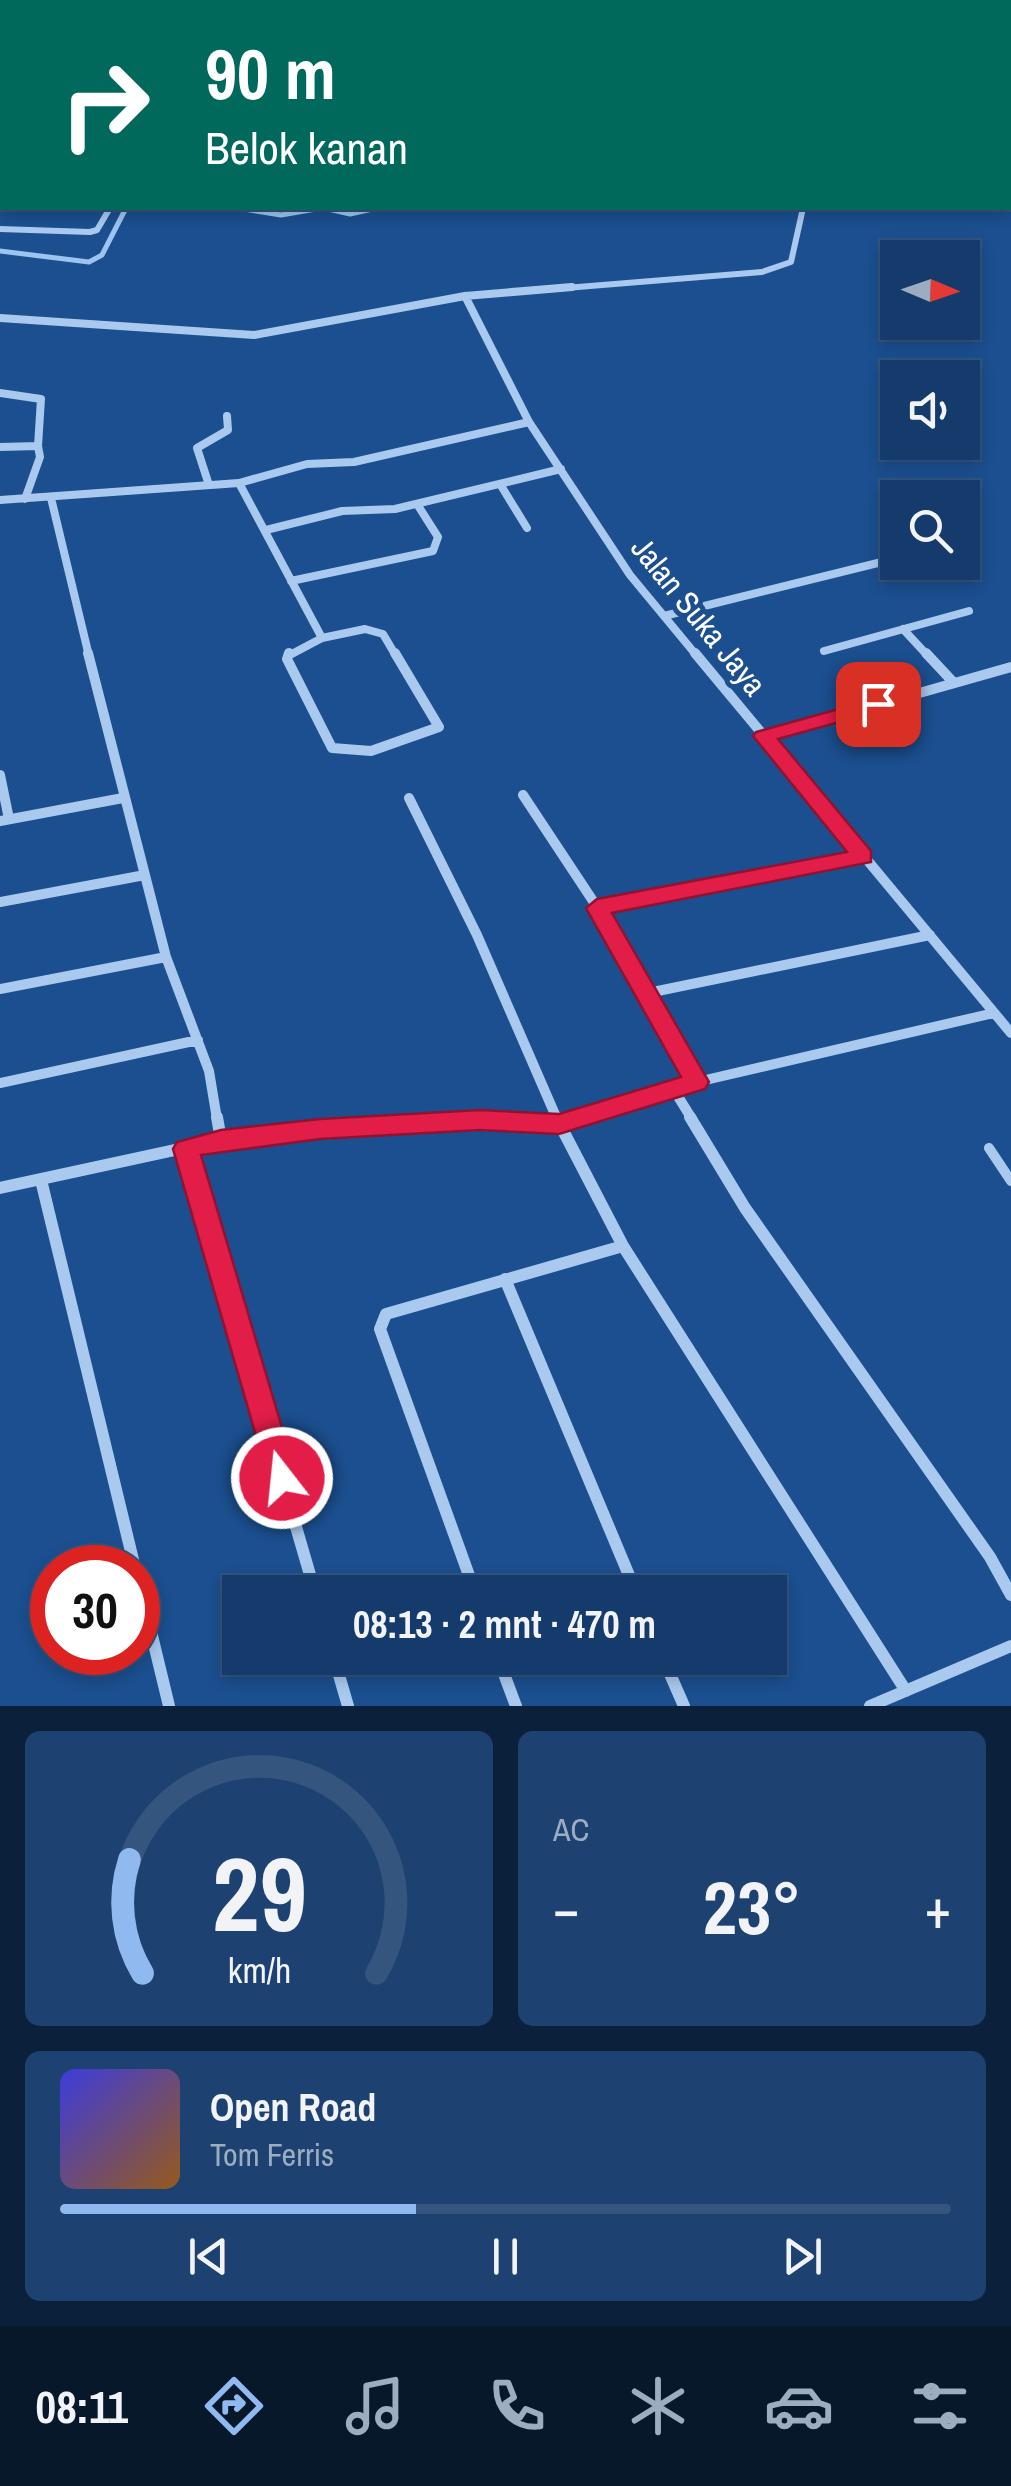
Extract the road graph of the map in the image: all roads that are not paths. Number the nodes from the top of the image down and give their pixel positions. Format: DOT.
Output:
graph roads {
  1 [pos="109,210"];
  2 [pos="803,210"];
  3 [pos="0,229"];
  4 [pos="465,296"];
  5 [pos="0,318"];
  6 [pos="0,393"];
  7 [pos="228,416"];
  8 [pos="529,422"];
  9 [pos="38,446"];
  10 [pos="0,447"];
  11 [pos="560,470"];
  12 [pos="208,482"];
  13 [pos="239,483"];
  14 [pos="500,484"];
  15 [pos="51,498"];
  16 [pos="25,499"];
  17 [pos="0,500"];
  18 [pos="417,504"];
  19 [pos="527,528"];
  20 [pos="266,530"];
  21 [pos="880,562"];
  22 [pos="292,581"];
  23 [pos="970,611"];
  24 [pos="664,616"];
  25 [pos="902,629"];
  26 [pos="322,638"];
  27 [pos="824,651"];
  28 [pos="1011,667"];
  29 [pos="954,683"];
  30 [pos="764,736"];
  31 [pos="0,775"];
  32 [pos="523,795"];
  33 [pos="123,798"];
  34 [pos="409,798"];
  35 [pos="4,820"];
  36 [pos="863,856"];
  37 [pos="146,875"];
  38 [pos="0,902"];
  39 [pos="597,908"];
  40 [pos="930,935"];
  41 [pos="166,957"];
  42 [pos="0,990"];
  43 [pos="648,993"];
  44 [pos="994,1013"];
  45 [pos="1011,1032"];
  46 [pos="198,1040"];
  47 [pos="696,1082"];
  48 [pos="0,1083"];
  49 [pos="674,1090"];
  50 [pos="559,1124"];
  51 [pos="221,1140"];
  52 [pos="990,1148"];
  53 [pos="186,1149"];
  54 [pos="41,1180"];
  55 [pos="1011,1180"];
  56 [pos="0,1188"];
  57 [pos="623,1246"];
  58 [pos="505,1279"];
  59 [pos="129,1545"];
  60 [pos="310,1575"];
  61 [pos="469,1575"];
  62 [pos="629,1575"];
  63 [pos="1011,1596"];
  64 [pos="1011,1646"];
  65 [pos="160,1672"];
  66 [pos="339,1675"];
  67 [pos="504,1675"];
  68 [pos="670,1675"];
  69 [pos="906,1691"];
  70 [pos="168,1706"];
  71 [pos="348,1706"];
  72 [pos="516,1706"];
  73 [pos="684,1706"];
  74 [pos="870,1706"];
  1 -- 3 [label="street"];
  2 -- 4 [label="street"];
  4 -- 5 [label="street"];
  4 -- 8 [label="street, Jalan Suka Jaya"];
  6 -- 9 [label="street"];
  7 -- 12 [label="street"];
  8 -- 11 [label="street, Jalan Suka Jaya"];
  8 -- 13 [label="street"];
  9 -- 10 [label="street"];
  9 -- 16 [label="street"];
  11 -- 14 [label="street"];
  11 -- 24 [label="street, Jalan Suka Jaya"];
  12 -- 13 [label="street"];
  12 -- 15 [label="street"];
  13 -- 20 [label="street"];
  14 -- 18 [label="street"];
  14 -- 19 [label="street"];
  15 -- 16 [label="street"];
  15 -- 33 [label="street"];
  16 -- 17 [label="street"];
  18 -- 20 [label="street"];
  18 -- 22 [label="street"];
  20 -- 22 [label="street"];
  21 -- 24 [label="street"];
  22 -- 26 [label="street"];
  23 -- 25 [label="street"];
  24 -- 30 [label="street, Jalan Suka Jaya"];
  25 -- 27 [label="street"];
  25 -- 29 [label="street"];
  26 -- 26 [label="street"];
  28 -- 29 [label="street"];
  29 -- 30 [label="street"];
  30 -- 36 [label="street, Jalan Suka Jaya"];
  31 -- 35 [label="street"];
  32 -- 39 [label="street"];
  33 -- 35 [label="street"];
  33 -- 37 [label="street"];
  34 -- 50 [label="street"];
  36 -- 39 [label="street"];
  36 -- 40 [label="street, Jalan Suka Jaya"];
  37 -- 38 [label="street"];
  37 -- 41 [label="street"];
  39 -- 43 [label="street"];
  40 -- 43 [label="street"];
  40 -- 44 [label="street, Jalan Suka Jaya"];
  41 -- 42 [label="street"];
  41 -- 46 [label="street"];
  43 -- 47 [label="street"];
  44 -- 45 [label="street, Jalan Suka Jaya"];
  44 -- 47 [label="street"];
  46 -- 48 [label="street"];
  46 -- 51 [label="street"];
  47 -- 49 [label="street"];
  49 -- 50 [label="street"];
  49 -- 63 [label="street"];
  50 -- 51 [label="street"];
  50 -- 57 [label="street"];
  51 -- 53 [label="street"];
  52 -- 55 [label="lane"];
  53 -- 54 [label="street"];
  53 -- 60 [label="street"];
  54 -- 56 [label="street"];
  54 -- 59 [label="street"];
  57 -- 58 [label="street"];
  57 -- 69 [label="street"];
  58 -- 61 [label="street"];
  58 -- 62 [label="street"];
  64 -- 69 [label="street"];
  65 -- 70 [label="street"];
  66 -- 71 [label="street"];
  67 -- 72 [label="street"];
  68 -- 73 [label="street"];
  69 -- 74 [label="street"];
}
